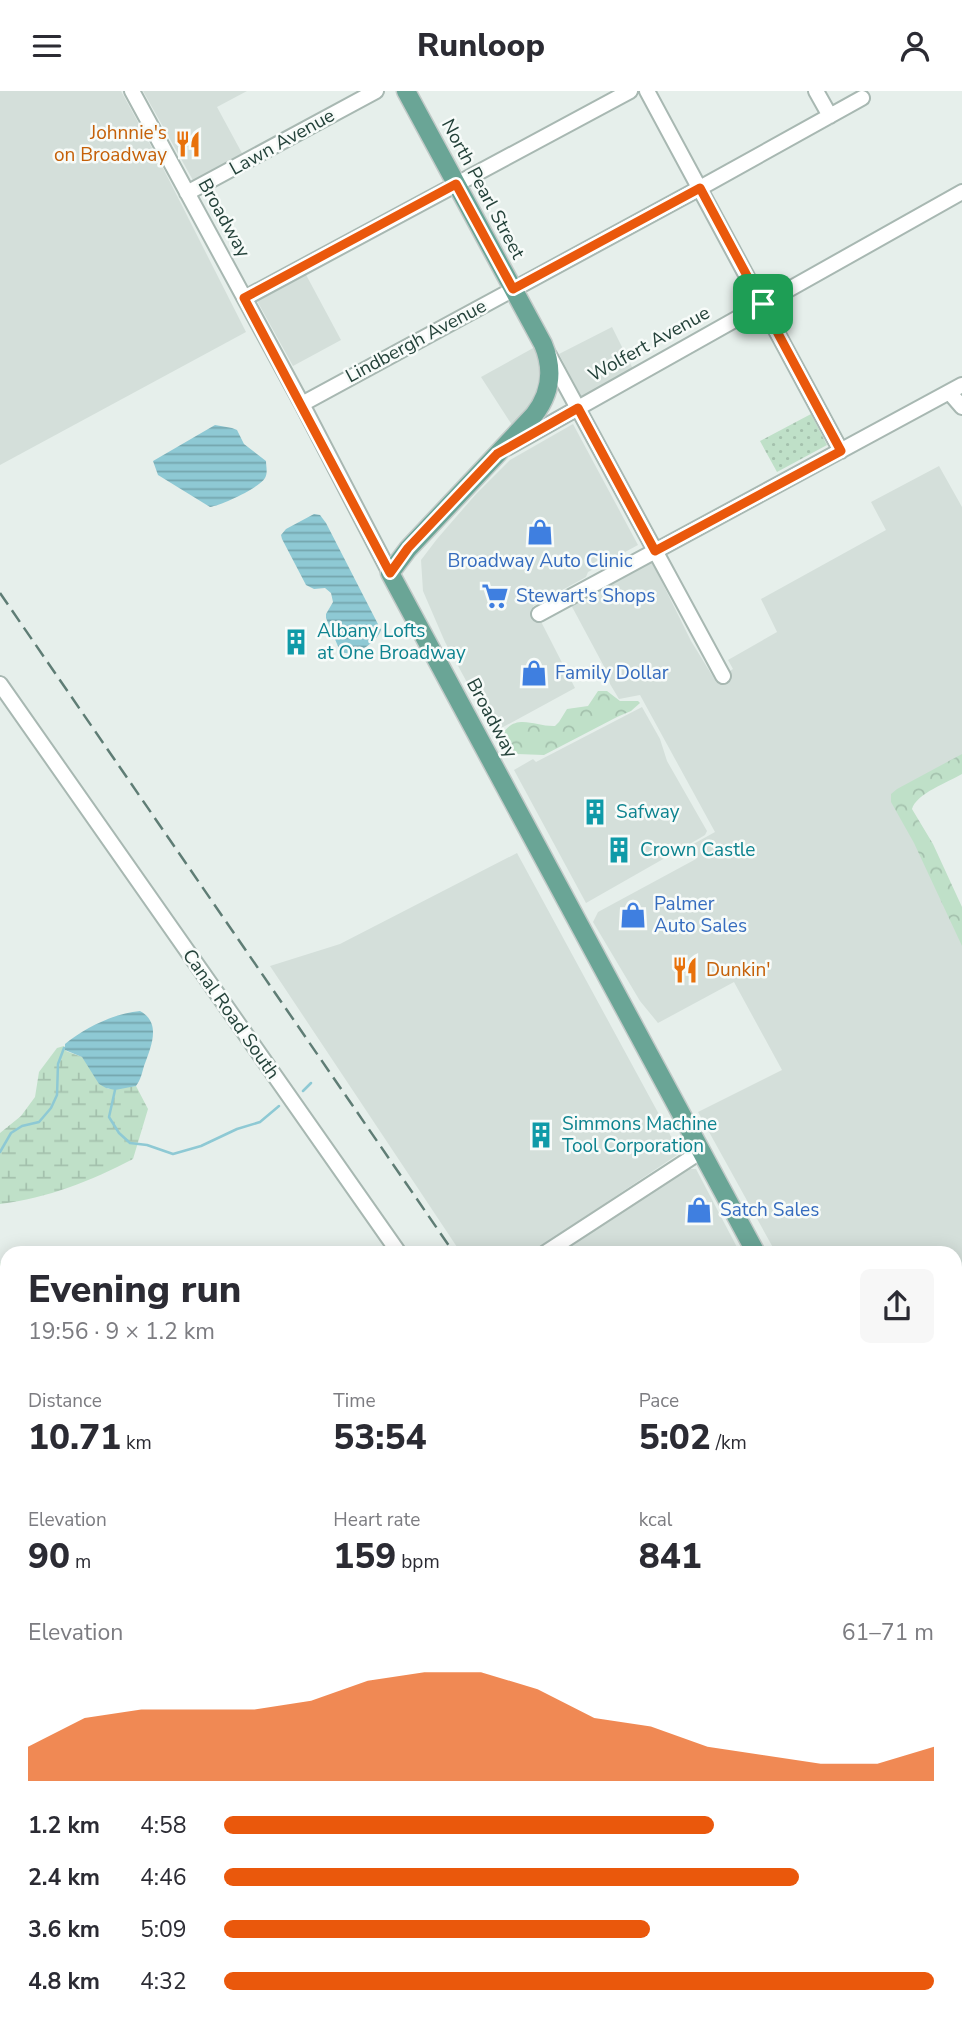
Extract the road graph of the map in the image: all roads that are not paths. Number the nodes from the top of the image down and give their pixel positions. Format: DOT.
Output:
graph roads {
  1 [pos="132,91"];
  2 [pos="376,91"];
  3 [pos="406,91"];
  4 [pos="629,91"];
  5 [pos="647,91"];
  6 [pos="816,91"];
  7 [pos="862,98"];
  8 [pos="830,116"];
  9 [pos="456,184"];
  10 [pos="700,188"];
  11 [pos="962,193"];
  12 [pos="187,194"];
  13 [pos="513,289"];
  14 [pos="244,298"];
  15 [pos="763,304"];
  16 [pos="543,344"];
  17 [pos="962,385"];
  18 [pos="948,392"];
  19 [pos="302,404"];
  20 [pos="962,407"];
  21 [pos="578,408"];
  22 [pos="841,451"];
  23 [pos="497,454"];
  24 [pos="655,551"];
  25 [pos="390,573"];
  26 [pos="539,614"];
  27 [pos="723,676"];
  28 [pos="0,684"];
  29 [pos="700,1152"];
  30 [pos="393,1246"];
  31 [pos="556,1246"];
  32 [pos="752,1246"];
  1 -- 12 [label="street, Broadway"];
  2 -- 12 [label="street, Lawn Avenue"];
  3 -- 9 [label="main road, North Pearl Street"];
  4 -- 9 [label="street"];
  5 -- 10 [label="street"];
  6 -- 8 [label="street"];
  7 -- 8 [label="street, Lindbergh Avenue"];
  8 -- 10 [label="street, Lindbergh Avenue"];
  9 -- 13 [label="main road, North Pearl Street"];
  9 -- 14 [label="street"];
  10 -- 13 [label="street, Lindbergh Avenue"];
  10 -- 15 [label="street"];
  11 -- 15 [label="street, Wolfert Avenue"];
  12 -- 14 [label="street, Broadway"];
  13 -- 16 [label="main road, North Pearl Street"];
  13 -- 19 [label="street, Lindbergh Avenue"];
  14 -- 19 [label="street, Broadway"];
  15 -- 21 [label="street, Wolfert Avenue"];
  15 -- 22 [label="street"];
  16 -- 21 [label="street, North Pearl Street"];
  16 -- 23 [label="main road"];
  17 -- 18 [label="street"];
  18 -- 20 [label="street"];
  18 -- 22 [label="street"];
  19 -- 25 [label="street, Broadway"];
  21 -- 23 [label="street, Wolfert Avenue"];
  21 -- 24 [label="street, North Pearl Street"];
  22 -- 24 [label="street"];
  23 -- 25 [label="main road, Wolfert Avenue"];
  24 -- 26 [label="street"];
  24 -- 27 [label="street, North Pearl Street"];
  25 -- 29 [label="main road, Broadway"];
  28 -- 30 [label="street, Canal Road South"];
  29 -- 31 [label="street"];
  29 -- 32 [label="main road, Broadway"];
}
